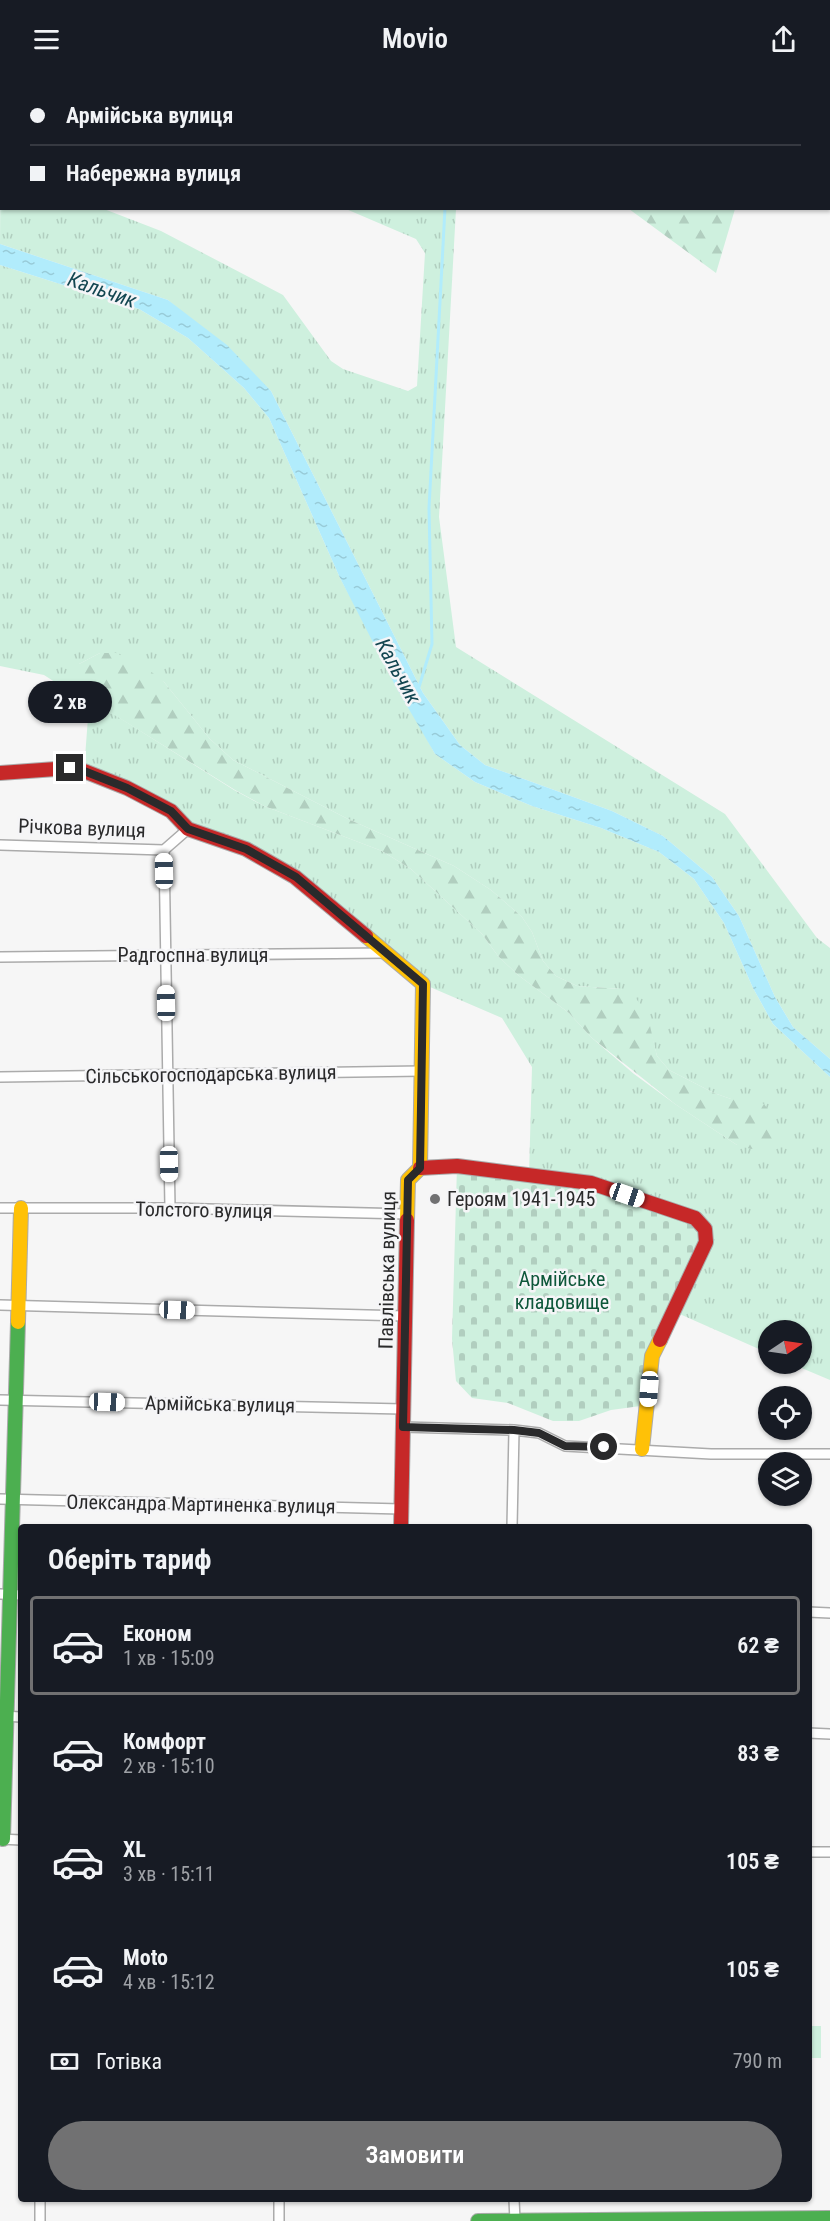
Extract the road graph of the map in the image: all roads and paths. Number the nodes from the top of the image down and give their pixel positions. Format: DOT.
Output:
graph roads {
  1 [pos="0,773"];
  2 [pos="188,829"];
  3 [pos="0,845"];
  4 [pos="164,850"];
  5 [pos="387,953"];
  6 [pos="166,955"];
  7 [pos="0,957"];
  8 [pos="422,1071"];
  9 [pos="168,1075"];
  10 [pos="0,1077"];
  11 [pos="420,1168"];
  12 [pos="0,1208"];
  13 [pos="21,1208"];
  14 [pos="170,1208"];
  15 [pos="407,1214"];
  16 [pos="0,1305"];
  17 [pos="18,1305"];
  18 [pos="405,1316"];
  19 [pos="0,1400"];
  20 [pos="15,1400"];
  21 [pos="403,1409"];
  22 [pos="403,1427"];
  23 [pos="514,1430"];
  24 [pos="642,1449"];
  25 [pos="830,1454"];
  26 [pos="6,1499"];
  27 [pos="401,1509"];
  28 [pos="401,1524"];
  29 [pos="512,1524"];
  30 [pos="10,1594"];
  31 [pos="812,1612"];
  32 [pos="830,1613"];
  33 [pos="9,1716"];
  34 [pos="812,1733"];
  35 [pos="830,1734"];
  36 [pos="2,1839"];
  37 [pos="18,1839"];
  38 [pos="812,1852"];
  39 [pos="830,1852"];
  40 [pos="40,2202"];
  41 [pos="279,2202"];
  42 [pos="514,2202"];
  43 [pos="830,2218"];
  44 [pos="40,2221"];
  45 [pos="279,2221"];
  46 [pos="478,2221"];
  47 [pos="515,2221"];
  1 -- 2 [label="street"];
  2 -- 4 [label="street"];
  2 -- 5 [label="street"];
  3 -- 4 [label="street, Річкова вулиця"];
  4 -- 6 [label="street"];
  5 -- 6 [label="street, Радгоспна вулиця"];
  5 -- 8 [label="street, Павлівська вулиця"];
  6 -- 7 [label="street, Радгоспна вулиця"];
  6 -- 9 [label="street"];
  8 -- 9 [label="street, Сільськогосподарська вулиця"];
  8 -- 11 [label="street, Павлівська вулиця"];
  9 -- 10 [label="street, Сільськогосподарська вулиця"];
  9 -- 14 [label="street"];
  11 -- 15 [label="street, Павлівська вулиця"];
  11 -- 24 [label="street"];
  12 -- 13 [label="street, Толстого вулиця"];
  13 -- 14 [label="street, Толстого вулиця"];
  13 -- 17 [label="street"];
  14 -- 15 [label="street, Толстого вулиця"];
  15 -- 18 [label="street, Павлівська вулиця"];
  16 -- 17 [label="street"];
  17 -- 18 [label="street"];
  17 -- 20 [label="street"];
  18 -- 21 [label="street, Павлівська вулиця"];
  19 -- 20 [label="street, Армійська вулиця"];
  20 -- 21 [label="street, Армійська вулиця"];
  20 -- 26 [label="street"];
  21 -- 22 [label="street, Павлівська вулиця"];
  22 -- 23 [label="street"];
  22 -- 27 [label="street, Павлівська вулиця"];
  23 -- 24 [label="street"];
  23 -- 29 [label="street"];
  24 -- 25 [label="street"];
  26 -- 27 [label="street, Олександра Мартиненка вулиця"];
  26 -- 30 [label="street"];
  27 -- 28 [label="street, Павлівська вулиця"];
  30 -- 33 [label="street"];
  31 -- 32 [label="street"];
  33 -- 36 [label="street"];
  34 -- 35 [label="street"];
  36 -- 37 [label="street"];
  38 -- 39 [label="street"];
  40 -- 44 [label="street"];
  41 -- 45 [label="street"];
  42 -- 47 [label="street"];
  43 -- 47 [label="street"];
  46 -- 47 [label="street"];
}
